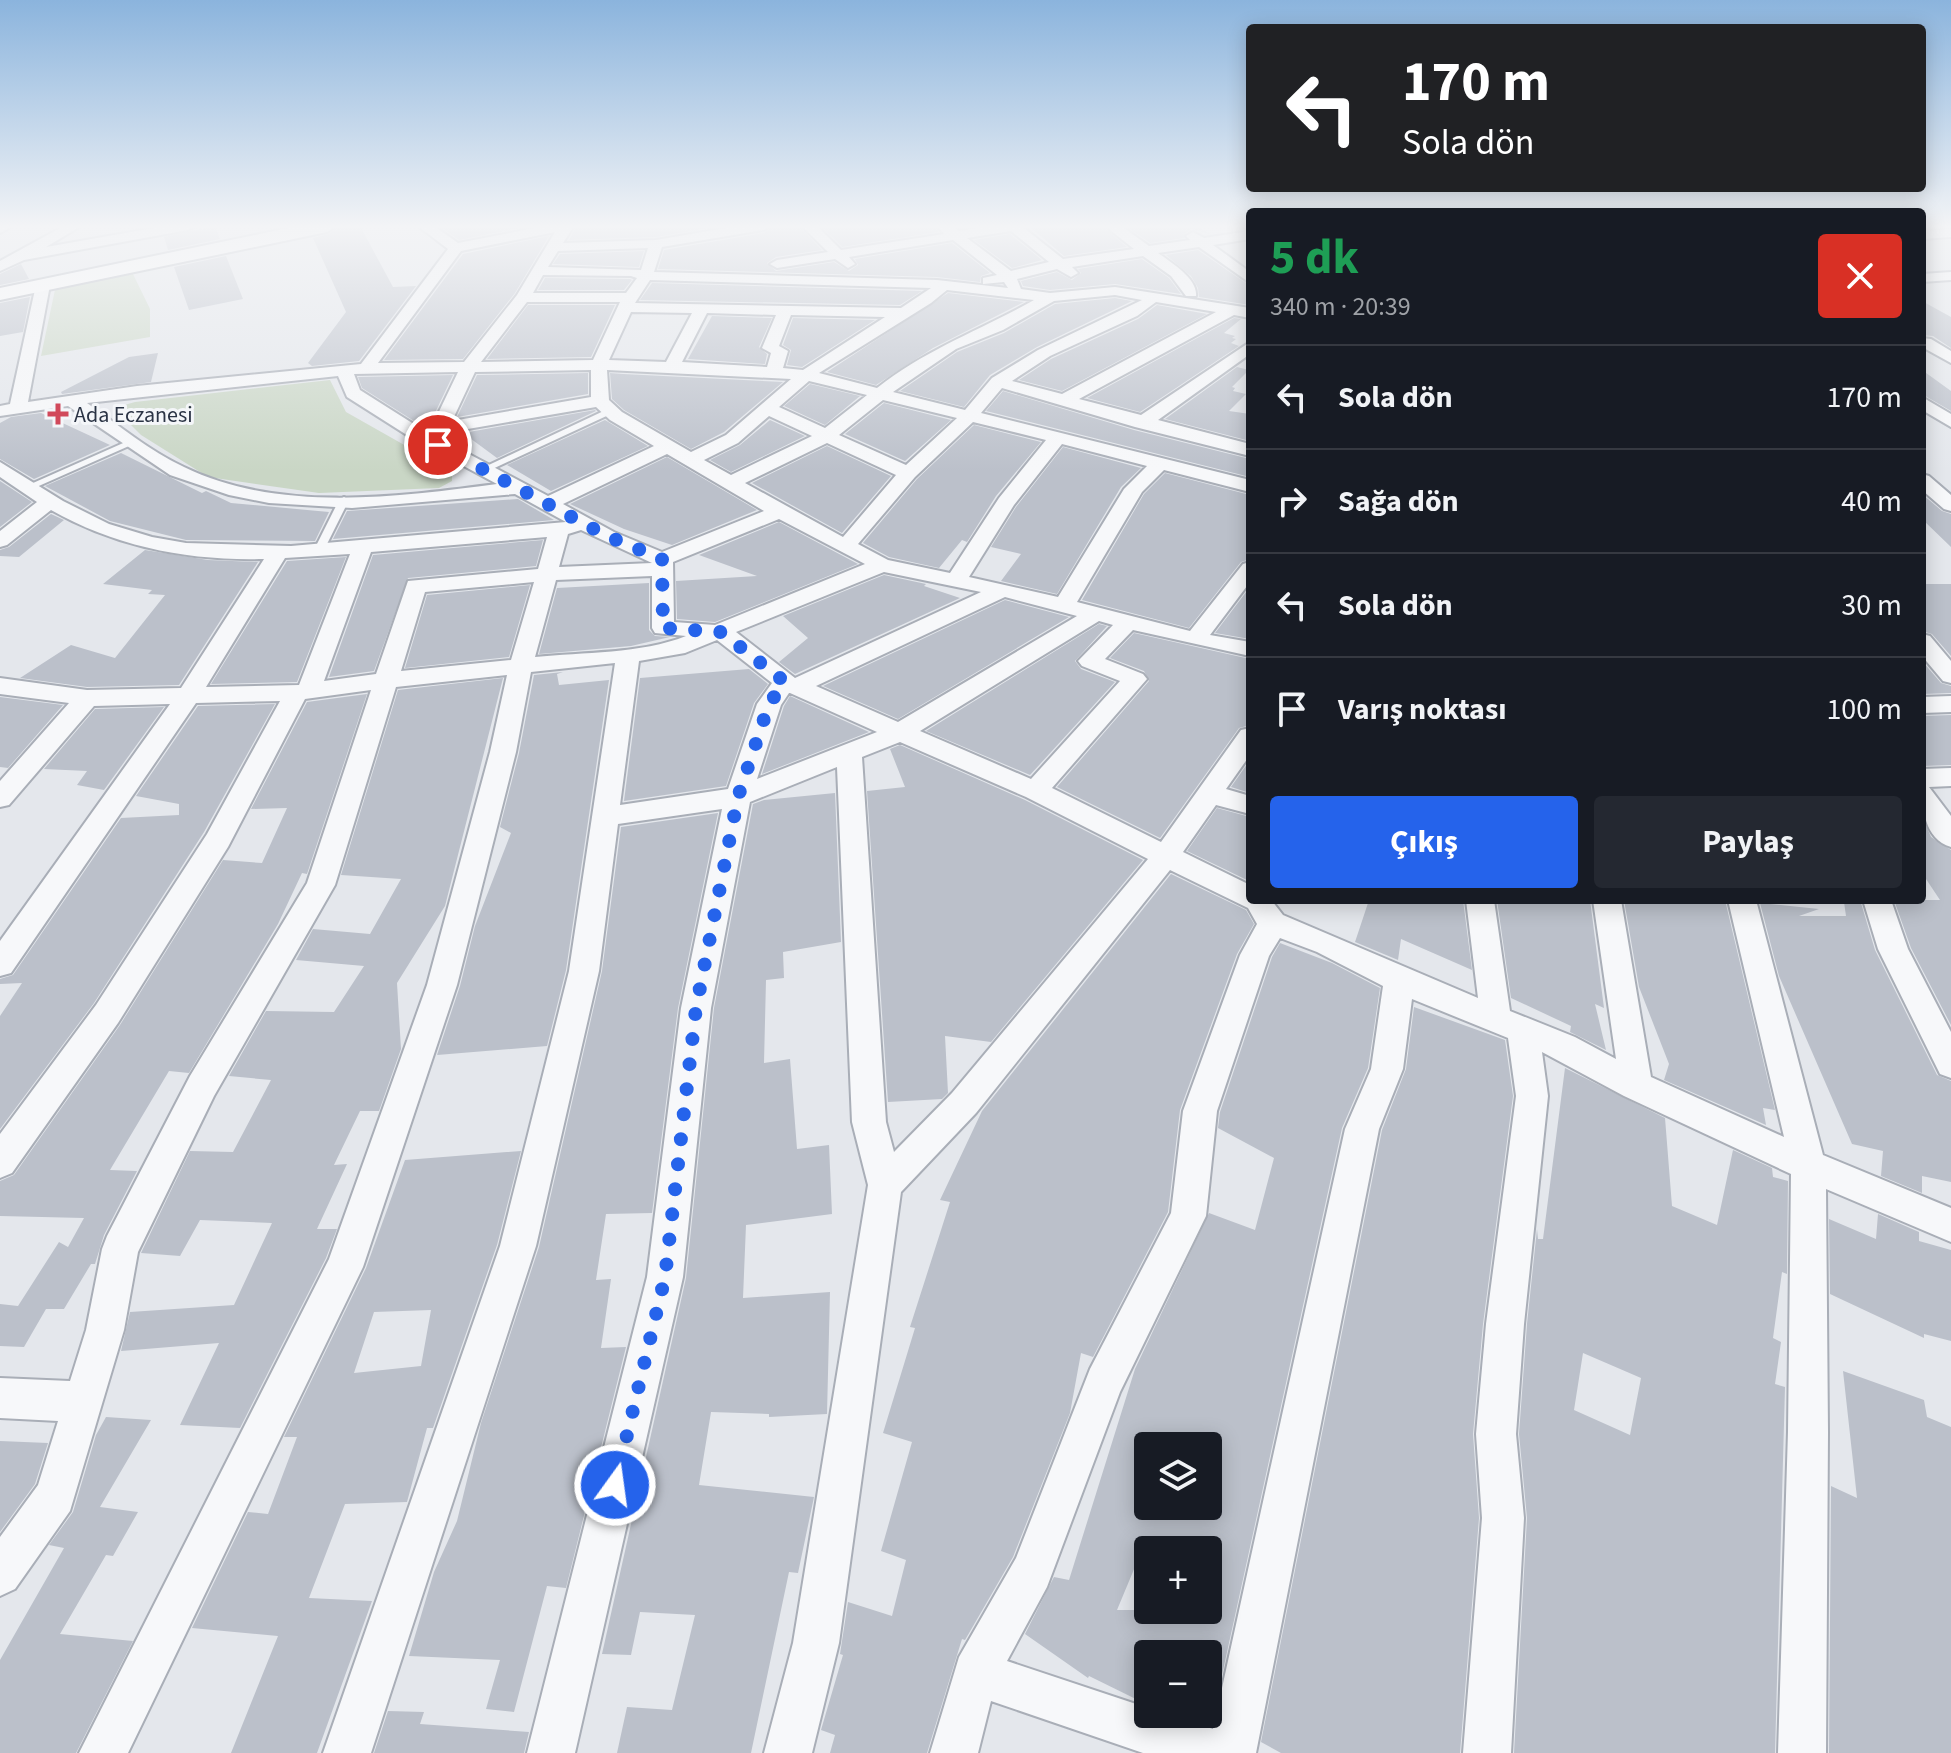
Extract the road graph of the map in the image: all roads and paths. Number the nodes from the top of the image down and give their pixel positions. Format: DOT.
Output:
graph roads {
  1 [pos="37,308"];
  2 [pos="406,308"];
  3 [pos="515,308"];
  4 [pos="626,308"];
  5 [pos="678,308"];
  6 [pos="757,308"];
  7 [pos="912,308"];
  8 [pos="1031,308"];
  9 [pos="1140,308"];
  10 [pos="1212,308"];
  11 [pos="701,310"];
  12 [pos="755,311"];
  13 [pos="1230,311"];
  14 [pos="785,312"];
  15 [pos="902,313"];
  16 [pos="1246,313"];
  17 [pos="1951,339"];
  18 [pos="1926,342"];
  19 [pos="1926,344"];
  20 [pos="1246,350"];
  21 [pos="1951,358"];
  22 [pos="599,365"];
  23 [pos="469,366"];
  24 [pos="671,367"];
  25 [pos="355,369"];
  26 [pos="773,373"];
  27 [pos="806,375"];
  28 [pos="998,382"];
  29 [pos="884,394"];
  30 [pos="1064,400"];
  31 [pos="72,401"];
  32 [pos="1926,405"];
  33 [pos="605,406"];
  34 [pos="766,408"];
  35 [pos="9,410"];
  36 [pos="971,414"];
  37 [pos="1951,422"];
  38 [pos="1141,423"];
  39 [pos="440,427"];
  40 [pos="416,433"];
  41 [pos="828,435"];
  42 [pos="1058,437"];
  43 [pos="133,442"];
  44 [pos="669,446"];
  45 [pos="1246,449"];
  46 [pos="693,458"];
  47 [pos="1160,464"];
  48 [pos="483,470"];
  49 [pos="2,472"];
  50 [pos="908,473"];
  51 [pos="731,483"];
  52 [pos="1926,484"];
  53 [pos="1951,484"];
  54 [pos="1246,485"];
  55 [pos="1926,486"];
  56 [pos="29,487"];
  57 [pos="516,488"];
  58 [pos="51,500"];
  59 [pos="344,500"];
  60 [pos="547,504"];
  61 [pos="1951,505"];
  62 [pos="780,512"];
  63 [pos="586,525"];
  64 [pos="559,529"];
  65 [pos="0,541"];
  66 [pos="846,546"];
  67 [pos="363,547"];
  68 [pos="319,550"];
  69 [pos="277,554"];
  70 [pos="662,564"];
  71 [pos="882,565"];
  72 [pos="1246,573"];
  73 [pos="547,574"];
  74 [pos="956,580"];
  75 [pos="1003,590"];
  76 [pos="1064,606"];
  77 [pos="1095,614"];
  78 [pos="1128,622"];
  79 [pos="721,632"];
  80 [pos="1195,639"];
  81 [pos="1926,646"];
  82 [pos="1246,648"];
  83 [pos="628,655"];
  84 [pos="521,666"];
  85 [pos="1951,676"];
  86 [pos="387,680"];
  87 [pos="790,684"];
  88 [pos="0,686"];
  89 [pos="302,692"];
  90 [pos="189,695"];
  91 [pos="87,698"];
  92 [pos="1951,704"];
  93 [pos="1926,705"];
  94 [pos="898,733"];
  95 [pos="1246,742"];
  96 [pos="849,753"];
  97 [pos="1951,777"];
  98 [pos="1926,778"];
  99 [pos="1035,791"];
  100 [pos="1211,794"];
  101 [pos="738,797"];
  102 [pos="0,798"];
  103 [pos="1926,800"];
  104 [pos="1246,804"];
  105 [pos="607,816"];
  106 [pos="1951,837"];
  107 [pos="1165,857"];
  108 [pos="1246,900"];
  109 [pos="1481,904"];
  110 [pos="1608,904"];
  111 [pos="1743,904"];
  112 [pos="1878,904"];
  113 [pos="1259,907"];
  114 [pos="0,964"];
  115 [pos="1399,980"];
  116 [pos="1509,1025"];
  117 [pos="1951,1064"];
  118 [pos="1636,1086"];
  119 [pos="0,1162"];
  120 [pos="1808,1165"];
  121 [pos="885,1185"];
  122 [pos="1951,1225"];
  123 [pos="0,1398"];
  124 [pos="84,1402"];
  125 [pos="0,1574"];
  126 [pos="975,1673"];
  127 [pos="103,1753"];
  128 [pos="347,1753"];
  129 [pos="551,1753"];
  130 [pos="788,1753"];
  131 [pos="954,1753"];
  132 [pos="1213,1753"];
  133 [pos="1232,1753"];
  134 [pos="1487,1753"];
  135 [pos="1802,1753"];
  1 -- 35 [label="street"];
  2 -- 25 [label="street"];
  3 -- 23 [label="street"];
  4 -- 22 [label="street"];
  5 -- 11 [label="street"];
  6 -- 12 [label="street"];
  7 -- 15 [label="street"];
  8 -- 29 [label="street"];
  9 -- 28 [label="street"];
  10 -- 13 [label="street"];
  11 -- 12 [label="street"];
  11 -- 24 [label="street"];
  12 -- 14 [label="street"];
  13 -- 16 [label="street"];
  13 -- 30 [label="street"];
  14 -- 15 [label="street"];
  14 -- 26 [label="street"];
  15 -- 27 [label="street"];
  17 -- 18 [label="street"];
  19 -- 21 [label="street"];
  20 -- 38 [label="street"];
  22 -- 23 [label="street"];
  22 -- 24 [label="street"];
  22 -- 33 [label="street"];
  23 -- 25 [label="street"];
  23 -- 39 [label="street"];
  24 -- 26 [label="street"];
  25 -- 31 [label="street"];
  25 -- 40 [label="street"];
  26 -- 27 [label="street"];
  27 -- 29 [label="street"];
  27 -- 34 [label="street"];
  28 -- 30 [label="street"];
  28 -- 36 [label="street"];
  29 -- 36 [label="street"];
  29 -- 41 [label="street"];
  30 -- 38 [label="street"];
  31 -- 35 [label="street"];
  31 -- 43 [label="street"];
  32 -- 37 [label="street"];
  33 -- 39 [label="street"];
  33 -- 44 [label="street"];
  33 -- 48 [label="lane"];
  34 -- 41 [label="street"];
  34 -- 46 [label="street"];
  36 -- 42 [label="street"];
  36 -- 50 [label="street"];
  38 -- 45 [label="street"];
  39 -- 40 [label="street"];
  40 -- 48 [label="street"];
  41 -- 50 [label="street"];
  41 -- 51 [label="street"];
  42 -- 47 [label="street"];
  42 -- 74 [label="street"];
  43 -- 56 [label="lane"];
  43 -- 59 [label="street"];
  44 -- 46 [label="street"];
  44 -- 60 [label="street"];
  46 -- 51 [label="street"];
  47 -- 54 [label="street"];
  47 -- 76 [label="street"];
  48 -- 57 [label="street"];
  49 -- 56 [label="street"];
  50 -- 66 [label="street"];
  51 -- 62 [label="street"];
  52 -- 53 [label="street"];
  55 -- 61 [label="street"];
  56 -- 58 [label="street"];
  57 -- 59 [label="street"];
  57 -- 60 [label="street"];
  58 -- 65 [label="street"];
  58 -- 69 [label="street"];
  59 -- 68 [label="lane"];
  60 -- 63 [label="street"];
  62 -- 66 [label="street"];
  62 -- 70 [label="street"];
  63 -- 64 [label="street"];
  63 -- 70 [label="street"];
  64 -- 67 [label="street"];
  64 -- 73 [label="street"];
  66 -- 71 [label="street"];
  67 -- 68 [label="street"];
  67 -- 89 [label="street"];
  68 -- 69 [label="street"];
  69 -- 90 [label="street"];
  70 -- 73 [label="street"];
  70 -- 79 [label="street"];
  71 -- 74 [label="street"];
  71 -- 79 [label="street"];
  72 -- 80 [label="street"];
  73 -- 84 [label="street"];
  73 -- 86 [label="street"];
  74 -- 75 [label="street"];
  75 -- 76 [label="street"];
  75 -- 87 [label="street"];
  76 -- 77 [label="street"];
  77 -- 78 [label="street"];
  77 -- 94 [label="street"];
  78 -- 80 [label="street"];
  78 -- 99 [label="street"];
  79 -- 83 [label="street"];
  79 -- 87 [label="street"];
  80 -- 82 [label="street"];
  81 -- 85 [label="street"];
  83 -- 84 [label="street"];
  83 -- 105 [label="street"];
  84 -- 86 [label="street"];
  84 -- 127 [label="street"];
  86 -- 89 [label="street"];
  86 -- 124 [label="street"];
  87 -- 94 [label="street"];
  87 -- 101 [label="street"];
  88 -- 91 [label="street"];
  89 -- 90 [label="street"];
  89 -- 119 [label="street"];
  90 -- 91 [label="street"];
  90 -- 114 [label="street"];
  91 -- 102 [label="street"];
  92 -- 93 [label="street"];
  94 -- 96 [label="street"];
  94 -- 99 [label="street"];
  95 -- 100 [label="street"];
  96 -- 101 [label="street"];
  96 -- 121 [label="street"];
  97 -- 98 [label="street"];
  99 -- 107 [label="street"];
  100 -- 104 [label="street"];
  100 -- 107 [label="street"];
  101 -- 105 [label="street"];
  101 -- 129 [label="street"];
  103 -- 106 [label="street"];
  105 -- 128 [label="street"];
  107 -- 108 [label="street"];
  107 -- 121 [label="street"];
  109 -- 116 [label="street"];
  110 -- 118 [label="street"];
  111 -- 120 [label="street"];
  112 -- 117 [label="street"];
  113 -- 115 [label="street"];
  113 -- 126 [label="street"];
  115 -- 116 [label="street"];
  115 -- 133 [label="street"];
  116 -- 118 [label="street"];
  116 -- 134 [label="street"];
  118 -- 120 [label="street"];
  120 -- 122 [label="street"];
  120 -- 135 [label="street"];
  121 -- 130 [label="street"];
  123 -- 124 [label="street"];
  124 -- 125 [label="street"];
  126 -- 131 [label="street"];
  126 -- 132 [label="street"];
}
